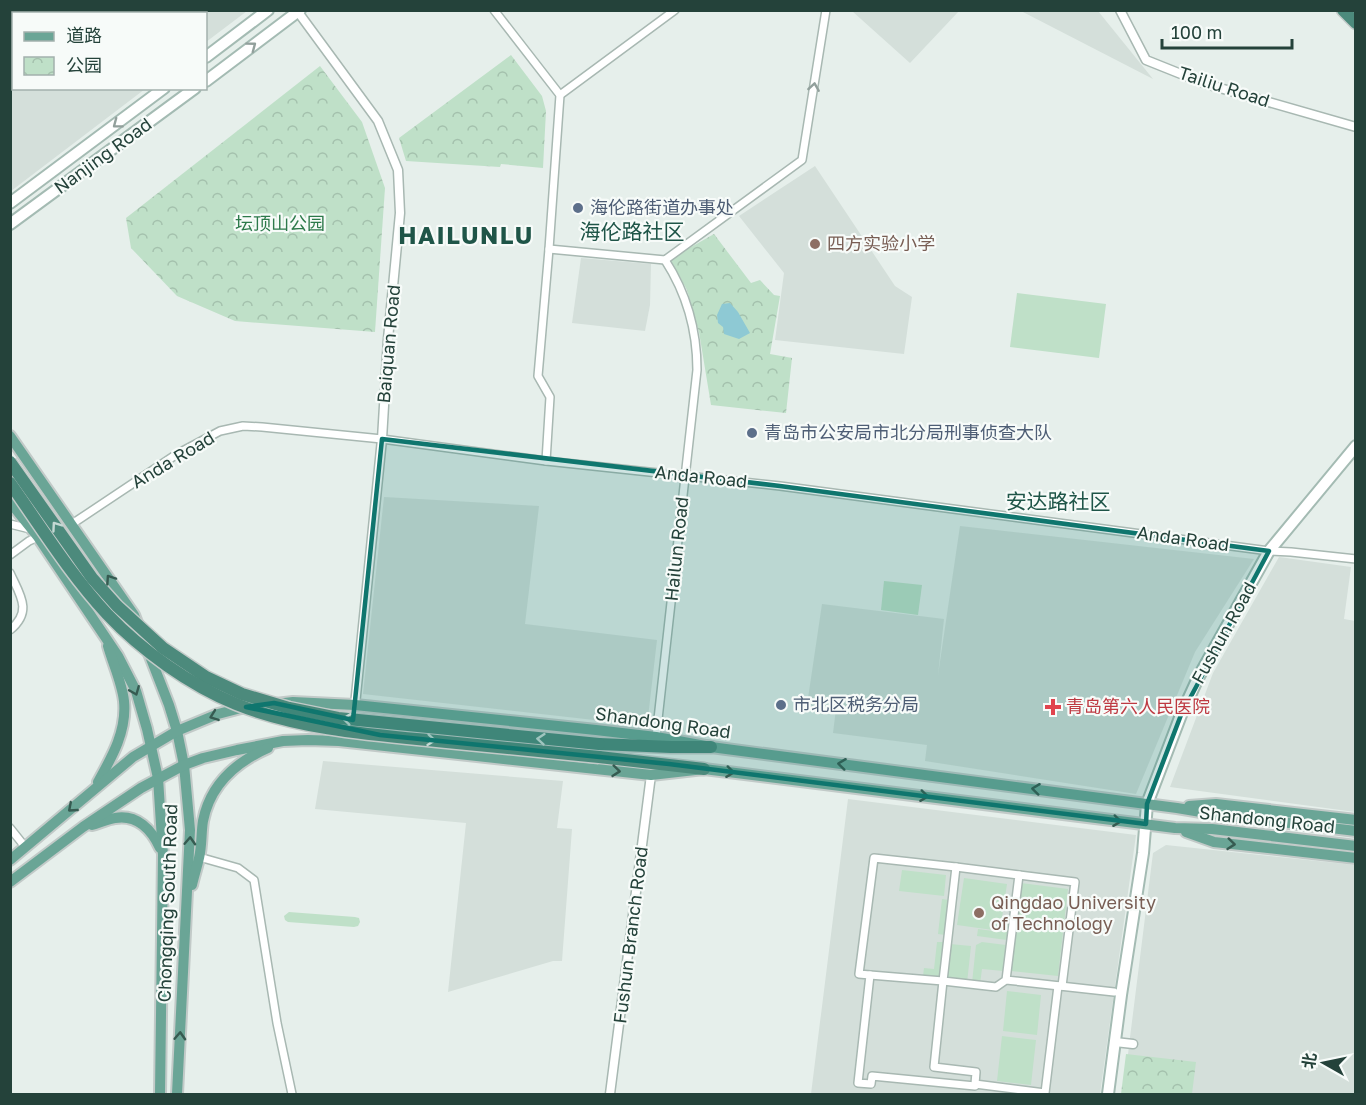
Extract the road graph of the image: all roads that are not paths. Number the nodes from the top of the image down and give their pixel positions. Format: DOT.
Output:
graph roads {
  1 [pos="268,10"];
  2 [pos="494,10"];
  3 [pos="675,10"];
  4 [pos="826,10"];
  5 [pos="1120,10"];
  6 [pos="1343,10"];
  7 [pos="299,11"];
  8 [pos="1356,23"];
  9 [pos="207,56"];
  10 [pos="207,80"];
  11 [pos="161,90"];
  12 [pos="192,90"];
  13 [pos="560,95"];
  14 [pos="1356,127"];
  15 [pos="10,203"];
  16 [pos="10,224"];
  17 [pos="549,249"];
  18 [pos="665,260"];
  19 [pos="10,436"];
  20 [pos="382,440"];
  21 [pos="1356,446"];
  22 [pos="546,461"];
  23 [pos="10,462"];
  24 [pos="686,475"];
  25 [pos="10,483"];
  26 [pos="10,502"];
  27 [pos="10,524"];
  28 [pos="72,524"];
  29 [pos="35,533"];
  30 [pos="1269,551"];
  31 [pos="10,555"];
  32 [pos="1356,560"];
  33 [pos="10,573"];
  34 [pos="134,615"];
  35 [pos="10,630"];
  36 [pos="103,632"];
  37 [pos="293,702"];
  38 [pos="355,705"];
  39 [pos="177,731"];
  40 [pos="656,737"];
  41 [pos="283,741"];
  42 [pos="151,746"];
  43 [pos="711,747"];
  44 [pos="599,751"];
  45 [pos="184,765"];
  46 [pos="704,769"];
  47 [pos="651,775"];
  48 [pos="158,778"];
  49 [pos="94,789"];
  50 [pos="1147,804"];
  51 [pos="1177,807"];
  52 [pos="1356,820"];
  53 [pos="1146,824"];
  54 [pos="82,827"];
  55 [pos="10,828"];
  56 [pos="1175,828"];
  57 [pos="1356,831"];
  58 [pos="1356,846"];
  59 [pos="26,848"];
  60 [pos="163,855"];
  61 [pos="199,857"];
  62 [pos="1356,858"];
  63 [pos="10,860"];
  64 [pos="956,867"];
  65 [pos="1019,875"];
  66 [pos="10,882"];
  67 [pos="186,906"];
  68 [pos="870,975"];
  69 [pos="1006,980"];
  70 [pos="943,981"];
  71 [pos="1060,986"];
  72 [pos="1118,992"];
  73 [pos="1115,1042"];
  74 [pos="1133,1044"];
  75 [pos="975,1085"];
  76 [pos="160,1095"];
  77 [pos="177,1095"];
  78 [pos="292,1095"];
  79 [pos="610,1095"];
  80 [pos="974,1095"];
  81 [pos="1108,1095"];
  1 -- 9 [label="main road"];
  2 -- 13 [label="street"];
  3 -- 13 [label="street"];
  18 -- 4 [label="street, one-way"];
  5 -- 14 [label="street, Tailiu Road"];
  6 -- 8 [label="highway"];
  10 -- 7 [label="main road, one-way"];
  7 -- 20 [label="street, Baiquan Road"];
  11 -- 15 [label="main road, Nanjing Road, one-way"];
  12 -- 16 [label="main road, Nanjing Road"];
  13 -- 17 [label="street"];
  17 -- 18 [label="street"];
  17 -- 22 [label="street"];
  18 -- 24 [label="street, Hailun Road"];
  19 -- 28 [label="main road, Chongqing South Road"];
  20 -- 22 [label="street, Anda Road"];
  20 -- 28 [label="street, Anda Road"];
  20 -- 38 [label="street, Baiquan Road"];
  21 -- 30 [label="main road, Fushun Road"];
  22 -- 24 [label="street, Anda Road"];
  44 -- 23 [label="highway, one-way, bridge"];
  24 -- 30 [label="street, Anda Road"];
  24 -- 40 [label="street, Hailun Road"];
  25 -- 44 [label="highway, one-way, bridge"];
  26 -- 29 [label="main road, Chongqing South Road"];
  27 -- 29 [label="street"];
  34 -- 28 [label="main road, Chongqing South Road, one-way"];
  29 -- 31 [label="street"];
  29 -- 36 [label="main road, Chongqing South Road"];
  30 -- 32 [label="street, Anda Road"];
  30 -- 50 [label="main road, Fushun Road"];
  33 -- 35 [label="street"];
  34 -- 37 [label="main road"];
  34 -- 39 [label="main road, Chongqing South Road"];
  36 -- 42 [label="main road, Chongqing South Road, one-way"];
  36 -- 49 [label="main road"];
  37 -- 38 [label="main road, Shandong Road"];
  37 -- 39 [label="main road, Shandong Road, one-way"];
  38 -- 40 [label="main road, Shandong Road"];
  39 -- 42 [label="main road, Shandong Road"];
  39 -- 45 [label="main road, Chongqing South Road"];
  40 -- 43 [label="main road, Shandong Road"];
  41 -- 45 [label="main road, Shandong Road"];
  41 -- 47 [label="main road, Shandong Road, one-way"];
  41 -- 61 [label="main road"];
  42 -- 48 [label="main road, Chongqing South Road"];
  42 -- 49 [label="main road, Shandong Road"];
  43 -- 44 [label="highway"];
  50 -- 43 [label="main road, Shandong Road, one-way"];
  44 -- 46 [label="highway"];
  45 -- 48 [label="main road, Shandong Road"];
  67 -- 45 [label="main road, Chongqing South Road, one-way"];
  46 -- 47 [label="main road, Shandong Road"];
  46 -- 53 [label="main road, Shandong Road, one-way"];
  47 -- 79 [label="street, Fushun Branch Road"];
  48 -- 54 [label="main road, Shandong Road"];
  48 -- 60 [label="main road, Chongqing South Road"];
  49 -- 59 [label="main road, Shandong Road, one-way"];
  50 -- 51 [label="main road, Shandong Road"];
  50 -- 53 [label="main road, Fushun Road"];
  51 -- 52 [label="main road, Shandong Road"];
  51 -- 57 [label="main road, Shandong Road"];
  53 -- 56 [label="main road, Shandong Road"];
  53 -- 72 [label="main road, Fushun Road"];
  54 -- 60 [label="main road"];
  54 -- 66 [label="main road, Shandong Road"];
  55 -- 59 [label="street"];
  56 -- 58 [label="main road, Shandong Road"];
  56 -- 62 [label="main road, Shandong Road, one-way"];
  59 -- 63 [label="main road, Shandong Road"];
  60 -- 76 [label="main road, Chongqing South Road"];
  61 -- 67 [label="main road"];
  61 -- 78 [label="street"];
  64 -- 65 [label="street"];
  64 -- 68 [label="street"];
  64 -- 70 [label="street"];
  65 -- 69 [label="street"];
  65 -- 71 [label="street"];
  77 -- 67 [label="main road, Chongqing South Road, one-way"];
  68 -- 70 [label="street"];
  68 -- 75 [label="street"];
  69 -- 70 [label="street"];
  69 -- 71 [label="street"];
  70 -- 75 [label="street"];
  71 -- 72 [label="street"];
  71 -- 75 [label="street"];
  72 -- 73 [label="main road, Fushun Road"];
  73 -- 74 [label="street"];
  73 -- 81 [label="main road, Fushun Road"];
  75 -- 80 [label="street"];
}
